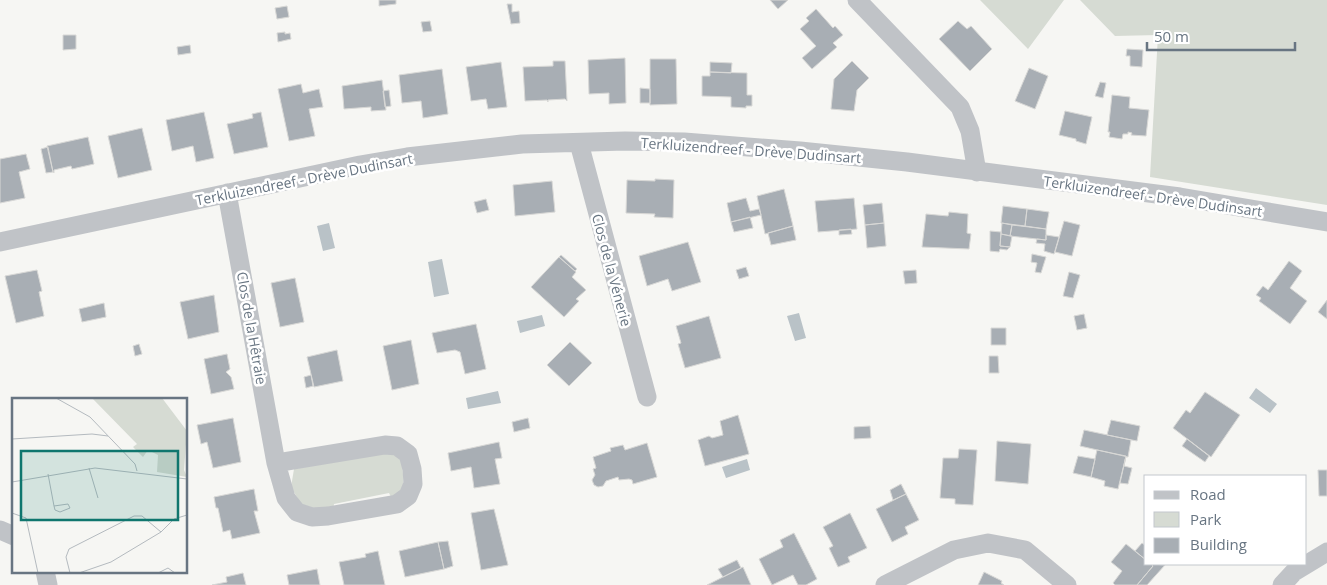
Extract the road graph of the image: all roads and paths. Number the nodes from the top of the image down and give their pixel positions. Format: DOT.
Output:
graph roads {
  1 [pos="857,0"];
  2 [pos="579,143"];
  3 [pos="977,172"];
  4 [pos="228,193"];
  5 [pos="1327,222"];
  6 [pos="0,242"];
  7 [pos="647,397"];
  8 [pos="276,463"];
  9 [pos="0,530"];
  10 [pos="12,535"];
  11 [pos="1327,552"];
  12 [pos="1307,564"];
  13 [pos="1306,565"];
  14 [pos="45,572"];
  15 [pos="48,585"];
  16 [pos="885,585"];
  17 [pos="1066,585"];
  18 [pos="1282,585"];
  1 -- 3 [label="street"];
  2 -- 3 [label="street, Terkluizendreef - Drève Dudinsart"];
  2 -- 4 [label="street, Terkluizendreef - Drève Dudinsart"];
  2 -- 7 [label="street, Clos de la Vénerie"];
  3 -- 5 [label="street, Terkluizendreef - Drève Dudinsart"];
  4 -- 6 [label="street, Terkluizendreef - Drève Dudinsart"];
  4 -- 8 [label="street, Clos de la Hêtraie"];
  8 -- 8 [label="street, Clos de la Hêtraie"];
  9 -- 10 [label="street"];
  11 -- 12 [label="street"];
  13 -- 18 [label="street"];
  14 -- 15 [label="street"];
  16 -- 17 [label="street"];
}
